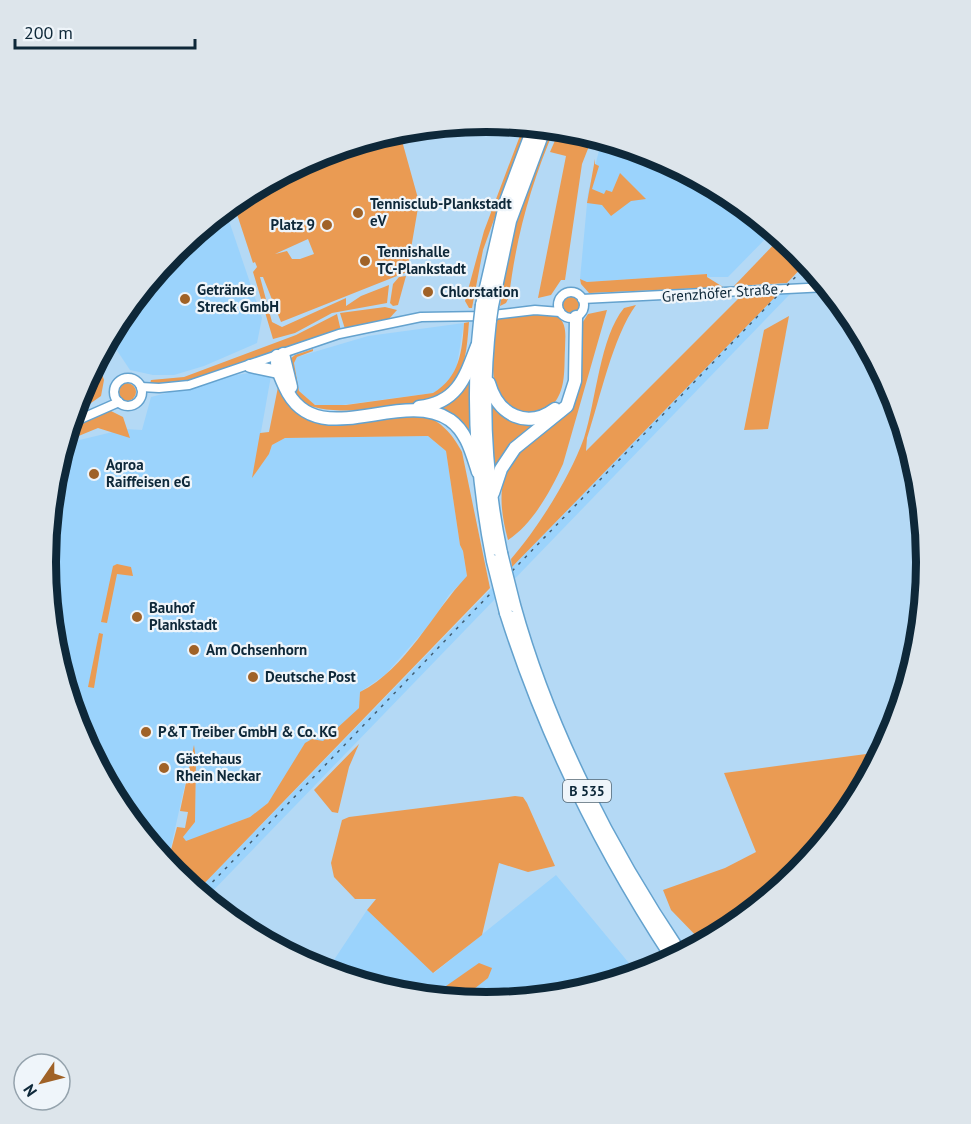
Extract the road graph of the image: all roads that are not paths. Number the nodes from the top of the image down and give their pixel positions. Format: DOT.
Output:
graph roads {
  1 [pos="531,135"];
  2 [pos="542,136"];
  3 [pos="817,288"];
  4 [pos="558,302"];
  5 [pos="487,306"];
  6 [pos="535,310"];
  7 [pos="573,311"];
  8 [pos="485,321"];
  9 [pos="477,346"];
  10 [pos="280,355"];
  11 [pos="250,366"];
  12 [pos="486,370"];
  13 [pos="278,372"];
  14 [pos="141,391"];
  15 [pos="117,399"];
  16 [pos="80,418"];
  17 [pos="478,472"];
  18 [pos="491,496"];
  19 [pos="497,557"];
  20 [pos="510,609"];
  21 [pos="677,947"];
  22 [pos="668,951"];
  1 -- 5 [label="highway, B 535"];
  2 -- 5 [label="highway, B 535"];
  3 -- 7 [label="street, Grenzhöfer Straße"];
  4 -- 6 [label="street, Grenzhöfer Straße"];
  4 -- 7 [label="street"];
  4 -- 7 [label="street, Grenzhöfer Straße"];
  5 -- 8 [label="highway, B 535, bridge"];
  6 -- 7 [label="street, Grenzhöfer Straße"];
  6 -- 10 [label="street, Grenzhöfer Straße"];
  7 -- 12 [label="highway, B 535"];
  7 -- 18 [label="highway"];
  8 -- 9 [label="highway, B 535"];
  8 -- 12 [label="highway, B 535"];
  9 -- 10 [label="highway, B 535"];
  9 -- 17 [label="highway, B 535"];
  10 -- 11 [label="street, Grenzhöfer Straße"];
  10 -- 13 [label="highway, B 535"];
  11 -- 13 [label="highway"];
  11 -- 14 [label="street, Grenzhöfer Straße"];
  12 -- 18 [label="highway, B 535"];
  13 -- 17 [label="highway, B 535"];
  14 -- 15 [label="street"];
  14 -- 15 [label="street"];
  15 -- 16 [label="street"];
  17 -- 19 [label="highway, B 535"];
  18 -- 19 [label="highway, B 535"];
  19 -- 20 [label="highway, B 535, bridge"];
  20 -- 21 [label="highway, B 535"];
  20 -- 22 [label="highway, B 535"];
}
